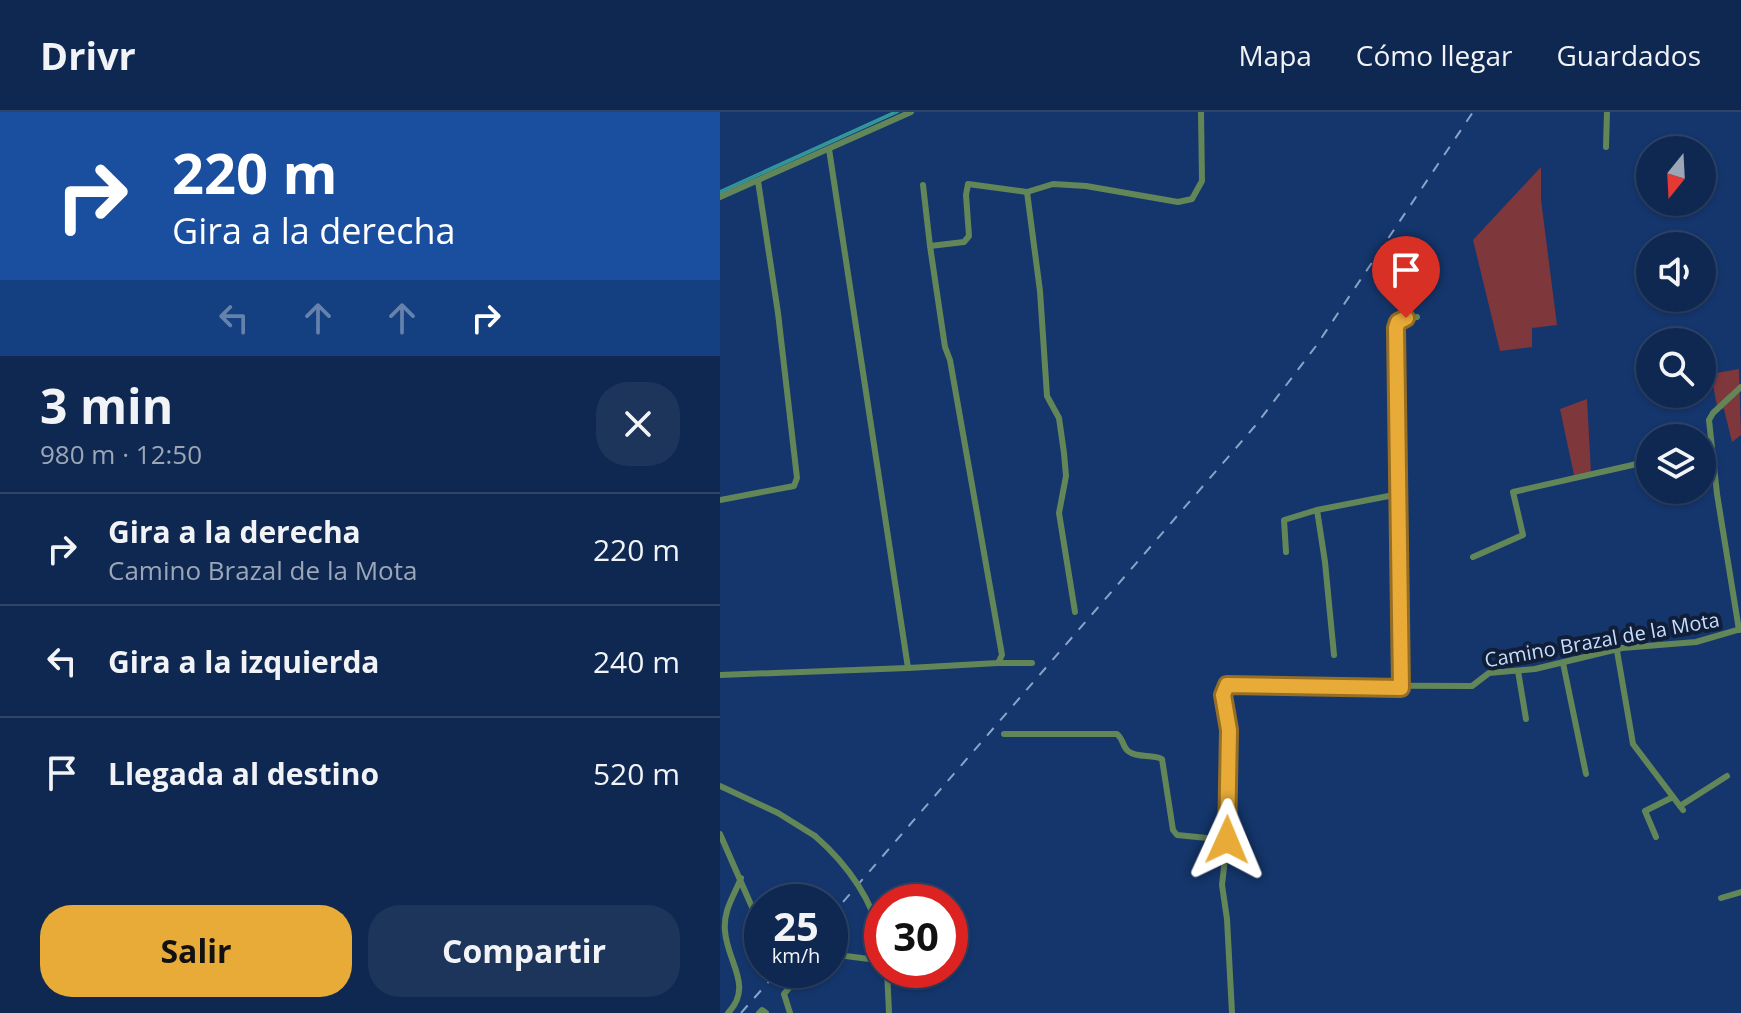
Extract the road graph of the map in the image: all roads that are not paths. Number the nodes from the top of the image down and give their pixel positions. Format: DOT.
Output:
graph roads {
  1 [pos="911,112"];
  2 [pos="1201,112"];
  3 [pos="1607,112"];
  4 [pos="1606,147"];
  5 [pos="829,149"];
  6 [pos="758,181"];
  7 [pos="923,185"];
  8 [pos="1027,192"];
  9 [pos="720,197"];
  10 [pos="930,246"];
  11 [pos="1417,317"];
  12 [pos="1741,387"];
  13 [pos="1709,424"];
  14 [pos="1636,464"];
  15 [pos="1716,480"];
  16 [pos="1399,494"];
  17 [pos="720,500"];
  18 [pos="1317,510"];
  19 [pos="1286,552"];
  20 [pos="1473,557"];
  21 [pos="1075,612"];
  22 [pos="1740,630"];
  23 [pos="1617,651"];
  24 [pos="1334,655"];
  25 [pos="998,663"];
  26 [pos="1032,663"];
  27 [pos="1563,663"];
  28 [pos="908,668"];
  29 [pos="1518,671"];
  30 [pos="720,675"];
  31 [pos="1401,688"];
  32 [pos="1526,719"];
  33 [pos="1004,734"];
  34 [pos="1586,774"];
  35 [pos="1727,776"];
  36 [pos="721,786"];
  37 [pos="1673,797"];
  38 [pos="720,834"];
  39 [pos="1656,837"];
  40 [pos="1227,840"];
  41 [pos="741,878"];
  42 [pos="744,885"];
  43 [pos="1741,892"];
  44 [pos="864,896"];
  45 [pos="1721,898"];
  46 [pos="789,988"];
  47 [pos="888,988"];
  48 [pos="728,1013"];
  49 [pos="759,1013"];
  50 [pos="766,1013"];
  51 [pos="790,1013"];
  52 [pos="889,1013"];
  53 [pos="1232,1013"];
  1 -- 5 [label="street"];
  2 -- 8 [label="street"];
  3 -- 4 [label="street"];
  5 -- 6 [label="street"];
  5 -- 28 [label="street"];
  6 -- 9 [label="street"];
  6 -- 17 [label="street"];
  7 -- 10 [label="street"];
  8 -- 10 [label="street"];
  8 -- 21 [label="street"];
  10 -- 25 [label="street"];
  11 -- 16 [label="street"];
  12 -- 13 [label="street"];
  14 -- 20 [label="street"];
  15 -- 22 [label="street"];
  16 -- 18 [label="street"];
  16 -- 31 [label="street"];
  18 -- 19 [label="street"];
  18 -- 24 [label="street"];
  22 -- 23 [label="street, Camino Brazal de la Mota"];
  23 -- 27 [label="street, Camino Brazal de la Mota"];
  23 -- 37 [label="street"];
  25 -- 26 [label="street"];
  25 -- 28 [label="street"];
  27 -- 29 [label="street, Camino Brazal de la Mota"];
  27 -- 34 [label="street"];
  28 -- 30 [label="street"];
  29 -- 31 [label="street, Camino Brazal de la Mota"];
  29 -- 32 [label="street"];
  31 -- 40 [label="street, Camino Brazal de la Mota"];
  33 -- 40 [label="street"];
  35 -- 37 [label="street"];
  36 -- 44 [label="street, bridge"];
  37 -- 39 [label="street"];
  38 -- 41 [label="street"];
  40 -- 53 [label="street, Camino Brazal de la Mota"];
  41 -- 42 [label="street"];
  41 -- 48 [label="street"];
  43 -- 45 [label="street"];
  46 -- 51 [label="street"];
  47 -- 52 [label="street"];
  49 -- 50 [label="street"];
}
